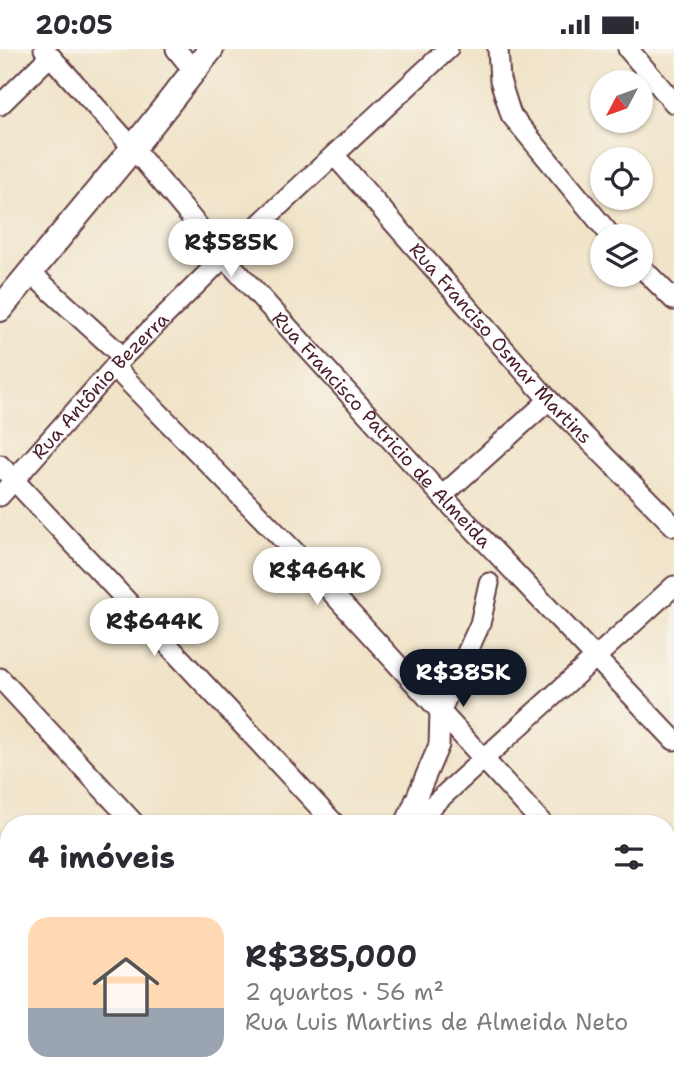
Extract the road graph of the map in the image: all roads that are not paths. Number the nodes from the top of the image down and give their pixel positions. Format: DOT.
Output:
graph roads {
  1 [pos="176,49"];
  2 [pos="211,49"];
  3 [pos="448,49"];
  4 [pos="498,49"];
  5 [pos="628,49"];
  6 [pos="47,53"];
  7 [pos="193,70"];
  8 [pos="674,103"];
  9 [pos="0,105"];
  10 [pos="133,148"];
  11 [pos="335,156"];
  12 [pos="601,224"];
  13 [pos="224,257"];
  14 [pos="31,273"];
  15 [pos="653,279"];
  16 [pos="674,300"];
  17 [pos="0,309"];
  18 [pos="118,362"];
  19 [pos="549,400"];
  20 [pos="0,465"];
  21 [pos="14,479"];
  22 [pos="0,496"];
  23 [pos="442,496"];
  24 [pos="674,526"];
  25 [pos="489,583"];
  26 [pos="674,586"];
  27 [pos="596,656"];
  28 [pos="0,678"];
  29 [pos="440,712"];
  30 [pos="674,740"];
  31 [pos="483,760"];
  32 [pos="127,815"];
  33 [pos="327,815"];
  34 [pos="408,815"];
  35 [pos="422,815"];
  36 [pos="534,815"];
  1 -- 7 [label="street"];
  2 -- 7 [label="main road"];
  3 -- 11 [label="street, Rua Antônio Bezerra"];
  4 -- 12 [label="street"];
  5 -- 8 [label="street"];
  6 -- 9 [label="street"];
  6 -- 10 [label="street, Rua Francisco Patricio de Almeida"];
  7 -- 10 [label="main road"];
  10 -- 13 [label="street, Rua Francisco Patricio de Almeida"];
  10 -- 14 [label="main road"];
  11 -- 13 [label="street, Rua Antônio Bezerra"];
  11 -- 19 [label="street, Rua Franciso Osmar Martins"];
  13 -- 18 [label="street, Rua Antônio Bezerra"];
  13 -- 23 [label="street, Rua Francisco Patricio de Almeida"];
  14 -- 17 [label="main road"];
  14 -- 18 [label="street"];
  15 -- 16 [label="street"];
  18 -- 21 [label="street, Rua Antônio Bezerra"];
  18 -- 29 [label="street"];
  19 -- 23 [label="street"];
  19 -- 24 [label="street, Rua Franciso Osmar Martins"];
  20 -- 21 [label="street"];
  21 -- 22 [label="street, Rua Antônio Bezerra"];
  21 -- 33 [label="street"];
  23 -- 27 [label="street, Rua Francisco Patricio de Almeida"];
  25 -- 29 [label="street"];
  26 -- 27 [label="street"];
  27 -- 30 [label="street, Rua Francisco Patricio de Almeida"];
  27 -- 31 [label="street"];
  28 -- 32 [label="street"];
  29 -- 31 [label="street"];
  29 -- 34 [label="street"];
  31 -- 35 [label="street"];
  31 -- 36 [label="street"];
}
